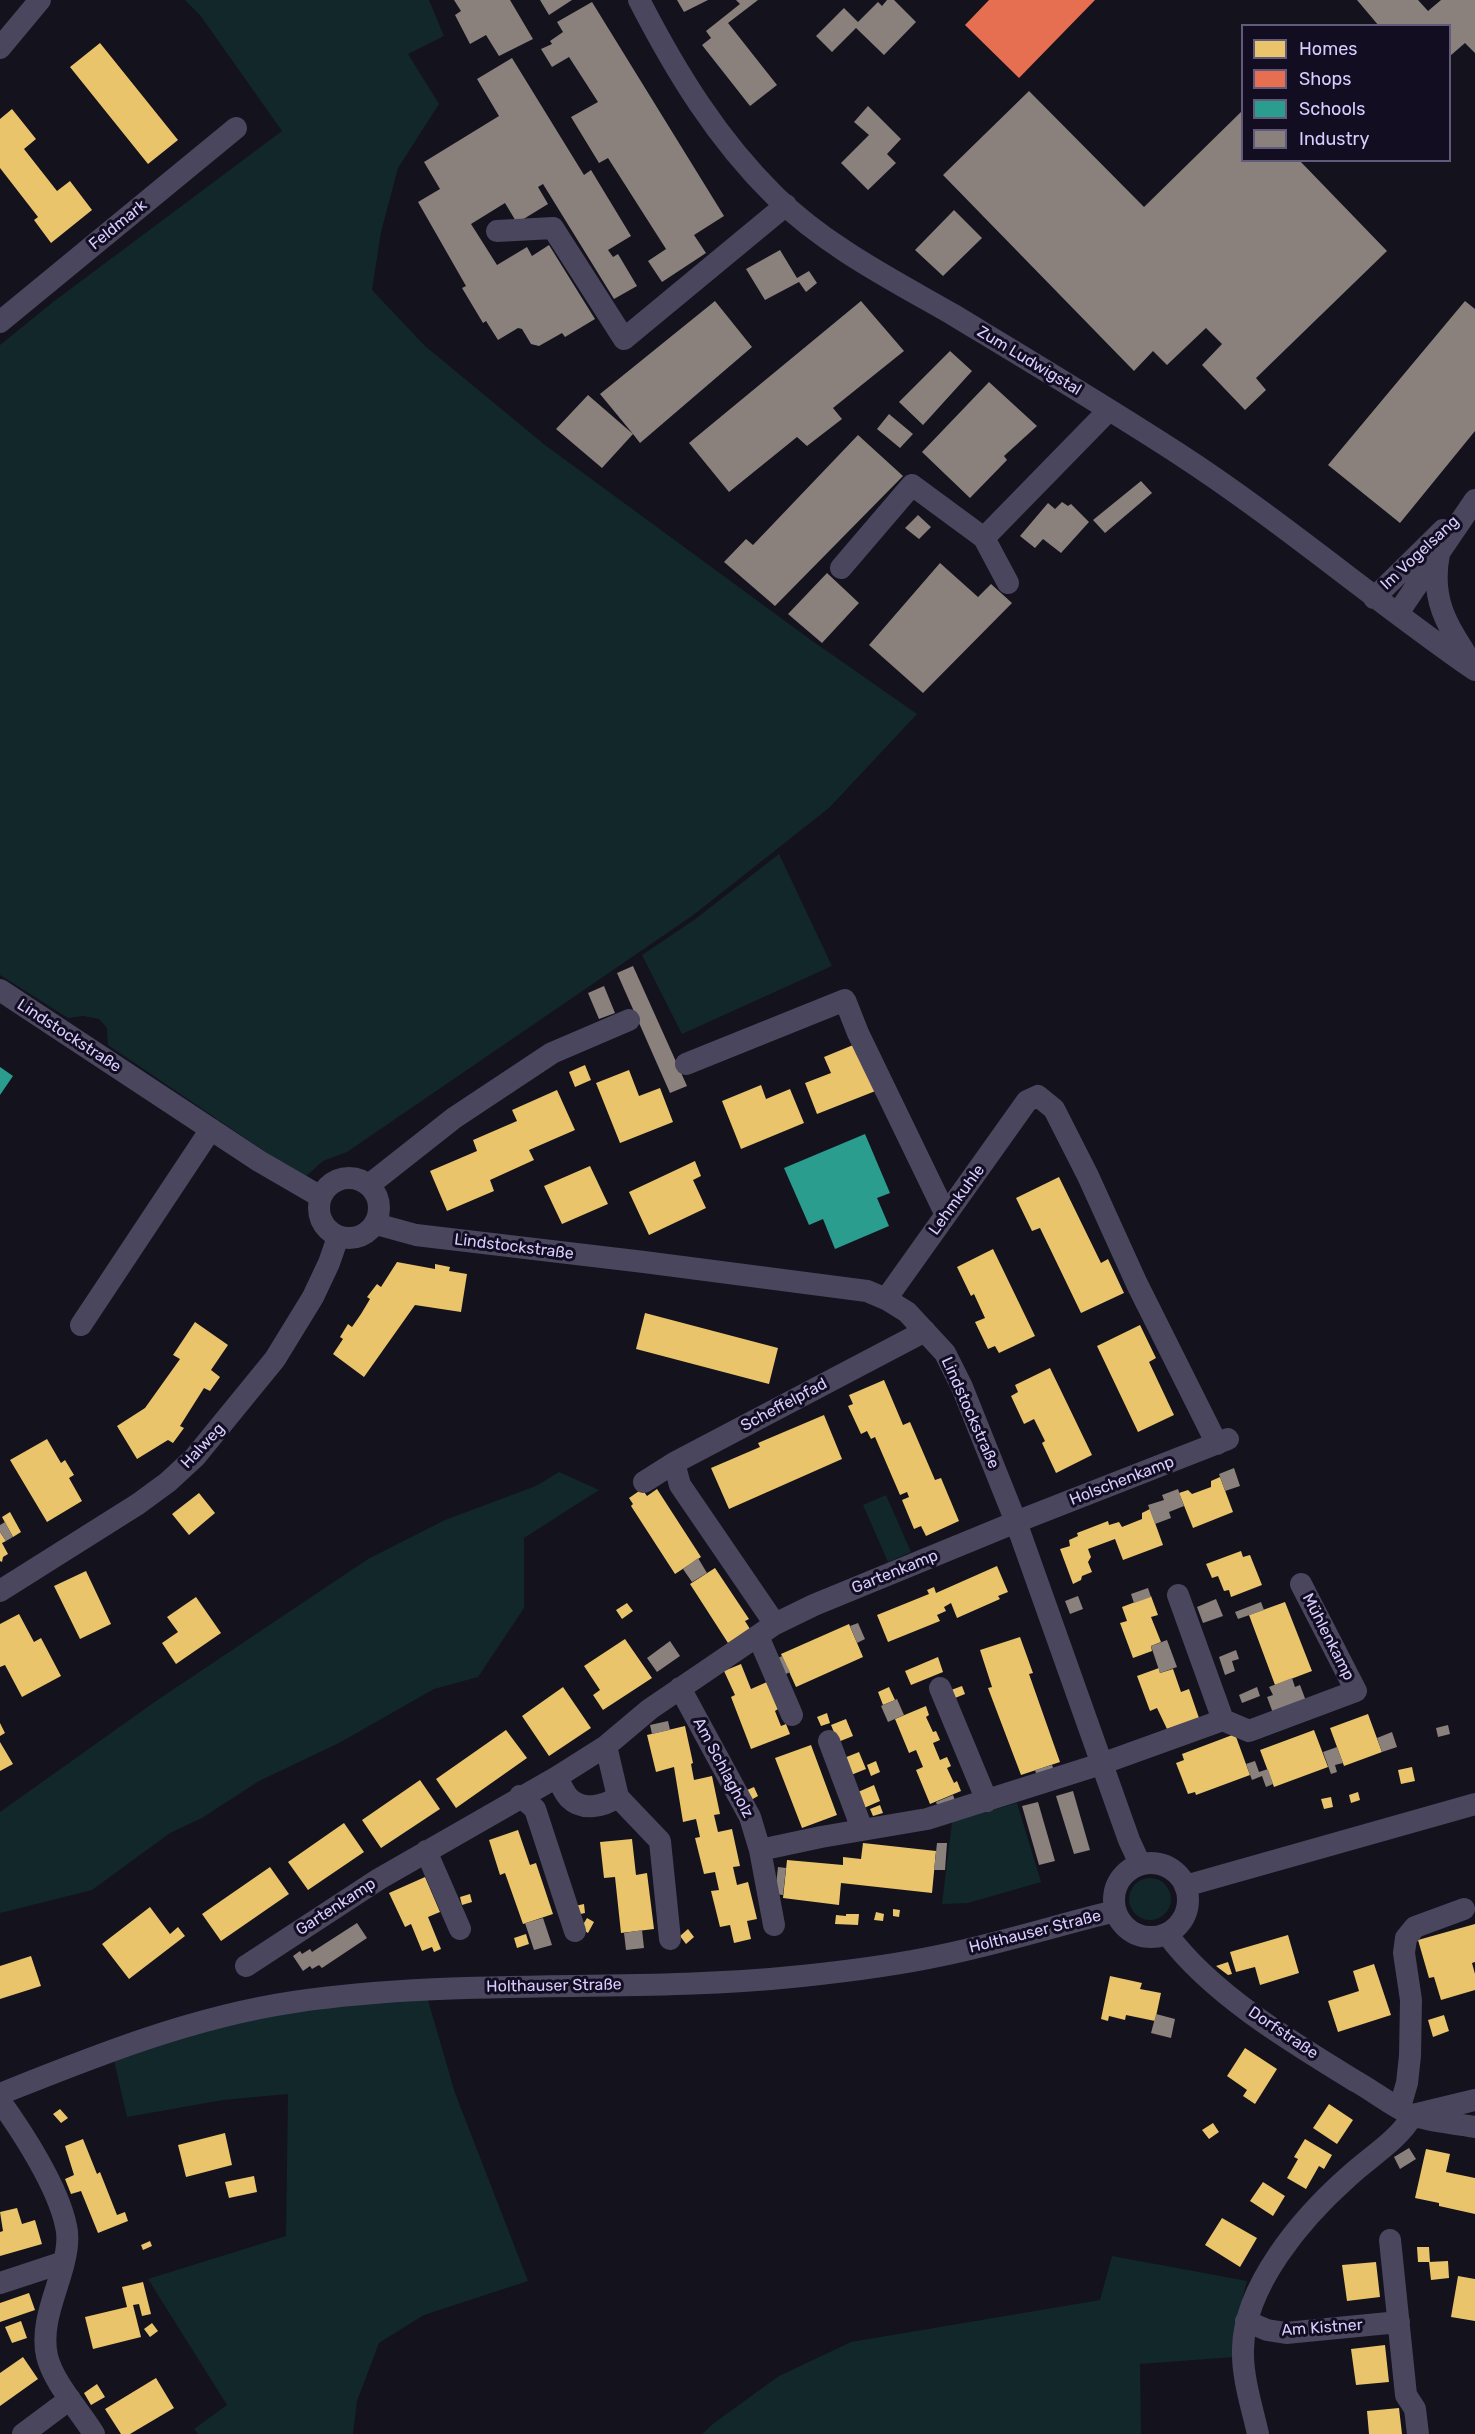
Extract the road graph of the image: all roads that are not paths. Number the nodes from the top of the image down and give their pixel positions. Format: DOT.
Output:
graph roads {
  1 [pos="40,0"];
  2 [pos="639,0"];
  3 [pos="0,48"];
  4 [pos="236,128"];
  5 [pos="786,205"];
  6 [pos="497,231"];
  7 [pos="0,322"];
  8 [pos="1109,410"];
  9 [pos="1471,505"];
  10 [pos="984,538"];
  11 [pos="1440,550"];
  12 [pos="841,568"];
  13 [pos="1008,583"];
  14 [pos="1374,598"];
  15 [pos="1398,613"];
  16 [pos="1475,669"];
  17 [pos="0,990"];
  18 [pos="629,1020"];
  19 [pos="686,1064"];
  20 [pos="211,1129"];
  21 [pos="369,1185"];
  22 [pos="321,1197"];
  23 [pos="946,1215"];
  24 [pos="376,1224"];
  25 [pos="338,1237"];
  26 [pos="886,1299"];
  27 [pos="81,1326"];
  28 [pos="925,1330"];
  29 [pos="1222,1441"];
  30 [pos="674,1463"];
  31 [pos="644,1482"];
  32 [pos="1016,1522"];
  33 [pos="1301,1584"];
  34 [pos="0,1591"];
  35 [pos="1178,1595"];
  36 [pos="767,1630"];
  37 [pos="680,1688"];
  38 [pos="940,1688"];
  39 [pos="792,1715"];
  40 [pos="1223,1720"];
  41 [pos="829,1741"];
  42 [pos="606,1746"];
  43 [pos="1101,1764"];
  44 [pos="557,1777"];
  45 [pos="520,1796"];
  46 [pos="618,1797"];
  47 [pos="987,1801"];
  48 [pos="1475,1804"];
  49 [pos="862,1829"];
  50 [pos="760,1850"];
  51 [pos="426,1851"];
  52 [pos="1140,1864"];
  53 [pos="1185,1886"];
  54 [pos="1464,1909"];
  55 [pos="1115,1911"];
  56 [pos="774,1925"];
  57 [pos="460,1929"];
  58 [pos="575,1931"];
  59 [pos="1167,1934"];
  60 [pos="670,1939"];
  61 [pos="246,1966"];
  62 [pos="0,2094"];
  63 [pos="1475,2100"];
  64 [pos="0,2101"];
  65 [pos="1406,2111"];
  66 [pos="1475,2127"];
  67 [pos="1390,2240"];
  68 [pos="64,2262"];
  69 [pos="0,2283"];
  70 [pos="1246,2321"];
  71 [pos="1399,2322"];
  72 [pos="70,2398"];
  73 [pos="23,2434"];
  74 [pos="94,2434"];
  75 [pos="1258,2434"];
  76 [pos="1418,2434"];
  1 -- 3 [label="street"];
  2 -- 5 [label="street, Zum Ludwigstal"];
  4 -- 7 [label="street, Feldmark"];
  5 -- 6 [label="street"];
  5 -- 8 [label="street, Zum Ludwigstal"];
  8 -- 10 [label="street"];
  8 -- 14 [label="street, Zum Ludwigstal"];
  9 -- 11 [label="street, Im Vogelsang"];
  9 -- 14 [label="street, Im Vogelsang"];
  10 -- 12 [label="street"];
  10 -- 13 [label="street"];
  11 -- 15 [label="street, Im Vogelsang"];
  11 -- 16 [label="street, Im Vogelsang"];
  14 -- 15 [label="street, Zum Ludwigstal"];
  15 -- 16 [label="street, Zum Ludwigstal"];
  17 -- 20 [label="street, Lindstockstraße"];
  18 -- 21 [label="street"];
  19 -- 23 [label="street"];
  20 -- 22 [label="street, Lindstockstraße"];
  20 -- 27 [label="street"];
  21 -- 22 [label="street"];
  21 -- 24 [label="street"];
  22 -- 25 [label="street"];
  23 -- 26 [label="street, Lehmkuhle"];
  23 -- 29 [label="street, Lehmkuhle"];
  24 -- 25 [label="street"];
  24 -- 26 [label="street, Lindstockstraße"];
  25 -- 34 [label="street, Halweg"];
  26 -- 28 [label="street, Lindstockstraße"];
  28 -- 30 [label="street, Scheffelpfad"];
  28 -- 32 [label="street, Lindstockstraße"];
  29 -- 32 [label="street, Holschenkamp"];
  30 -- 31 [label="street, Scheffelpfad"];
  30 -- 36 [label="street"];
  32 -- 36 [label="street, Gartenkamp"];
  32 -- 43 [label="street, Lindstockstraße"];
  33 -- 40 [label="street, Mühlenkamp"];
  35 -- 40 [label="street"];
  36 -- 37 [label="street, Gartenkamp"];
  36 -- 39 [label="street"];
  37 -- 42 [label="street, Gartenkamp"];
  37 -- 50 [label="street, Am Schlagholz"];
  38 -- 47 [label="street"];
  40 -- 43 [label="street"];
  41 -- 49 [label="street"];
  42 -- 44 [label="street, Gartenkamp"];
  42 -- 46 [label="street"];
  43 -- 47 [label="street"];
  43 -- 52 [label="street, Lindstockstraße"];
  44 -- 45 [label="street, Gartenkamp"];
  44 -- 46 [label="street"];
  45 -- 51 [label="street, Gartenkamp"];
  45 -- 58 [label="street"];
  46 -- 60 [label="street"];
  47 -- 49 [label="street"];
  48 -- 53 [label="street"];
  49 -- 50 [label="street"];
  50 -- 56 [label="street, Am Schlagholz"];
  51 -- 57 [label="street"];
  51 -- 61 [label="street, Gartenkamp"];
  52 -- 53 [label="street"];
  52 -- 55 [label="street, Holthauser Straße"];
  53 -- 59 [label="street"];
  54 -- 65 [label="street"];
  55 -- 59 [label="street, Holthauser Straße"];
  55 -- 62 [label="street, Holthauser Straße"];
  59 -- 65 [label="street, Dorfstraße"];
  63 -- 65 [label="street"];
  64 -- 68 [label="street"];
  65 -- 66 [label="street, Dorfstraße"];
  65 -- 70 [label="street"];
  67 -- 71 [label="street"];
  68 -- 69 [label="street"];
  68 -- 72 [label="street"];
  70 -- 71 [label="street, Am Kistner"];
  70 -- 75 [label="street"];
  71 -- 76 [label="street"];
  72 -- 73 [label="street"];
  72 -- 74 [label="street"];
}
